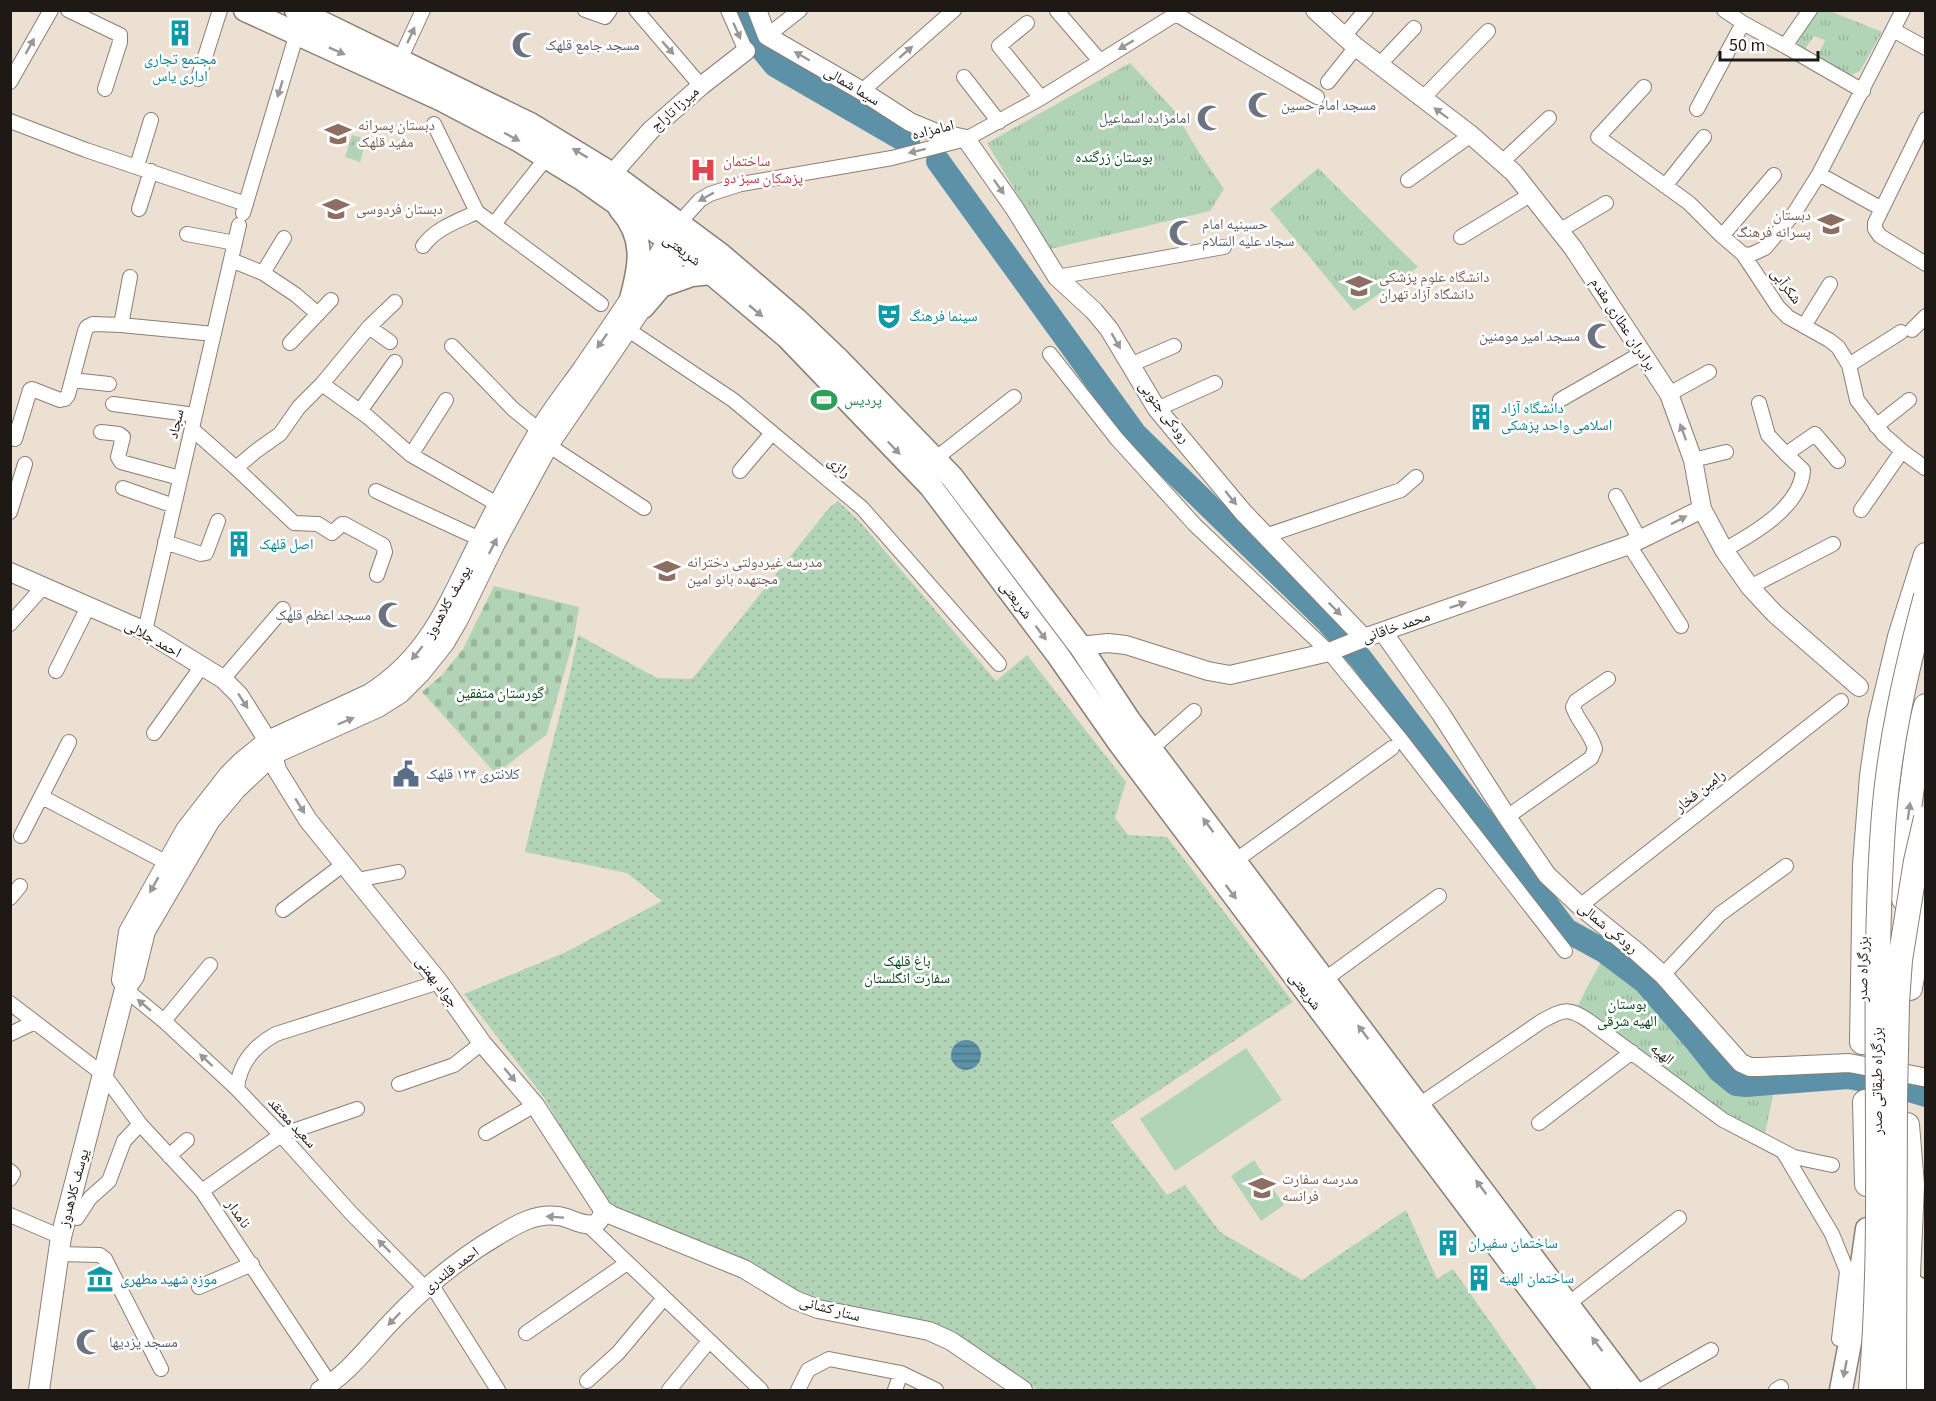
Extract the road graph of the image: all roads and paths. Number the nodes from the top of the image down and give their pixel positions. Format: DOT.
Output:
graph roads {
  1 [pos="51,10"];
  2 [pos="68,10"];
  3 [pos="220,10"];
  4 [pos="245,10"];
  5 [pos="296,10"];
  6 [pos="423,10"];
  7 [pos="585,10"];
  8 [pos="610,10"];
  9 [pos="728,10"];
  10 [pos="757,10"];
  11 [pos="800,10"];
  12 [pos="954,10"];
  13 [pos="1315,10"];
  14 [pos="1366,10"];
  15 [pos="1724,10"];
  16 [pos="1810,10"];
  17 [pos="1904,10"];
  18 [pos="1057,11"];
  19 [pos="639,12"];
  20 [pos="1175,12"];
  21 [pos="1027,23"];
  22 [pos="1743,23"];
  23 [pos="1414,28"];
  24 [pos="1893,30"];
  25 [pos="1488,31"];
  26 [pos="297,33"];
  27 [pos="767,36"];
  28 [pos="1350,42"];
  29 [pos="1785,46"];
  30 [pos="1926,48"];
  31 [pos="746,51"];
  32 [pos="1100,61"];
  33 [pos="1379,65"];
  34 [pos="395,68"];
  35 [pos="964,77"];
  36 [pos="198,79"];
  37 [pos="10,82"];
  38 [pos="1328,82"];
  39 [pos="701,86"];
  40 [pos="1644,87"];
  41 [pos="105,89"];
  42 [pos="862,91"];
  43 [pos="1863,91"];
  44 [pos="1317,97"];
  45 [pos="1041,99"];
  46 [pos="1422,99"];
  47 [pos="1697,109"];
  48 [pos="1549,118"];
  49 [pos="1926,119"];
  50 [pos="151,120"];
  51 [pos="10,121"];
  52 [pos="999,122"];
  53 [pos="434,124"];
  54 [pos="1471,135"];
  55 [pos="1704,137"];
  56 [pos="966,139"];
  57 [pos="547,157"];
  58 [pos="1502,162"];
  59 [pos="137,166"];
  60 [pos="152,171"];
  61 [pos="612,174"];
  62 [pos="1819,174"];
  63 [pos="1774,175"];
  64 [pos="1408,180"];
  65 [pos="1665,186"];
  66 [pos="1530,195"];
  67 [pos="614,201"];
  68 [pos="1606,203"];
  69 [pos="140,209"];
  70 [pos="1882,209"];
  71 [pos="477,212"];
  72 [pos="242,214"];
  73 [pos="494,224"];
  74 [pos="1559,231"];
  75 [pos="187,234"];
  76 [pos="681,236"];
  77 [pos="1722,236"];
  78 [pos="1461,237"];
  79 [pos="284,238"];
  80 [pos="235,243"];
  81 [pos="423,246"];
  82 [pos="1224,247"];
  83 [pos="1743,254"];
  84 [pos="231,260"];
  85 [pos="1926,264"];
  86 [pos="263,273"];
  87 [pos="711,273"];
  88 [pos="130,277"];
  89 [pos="1057,278"];
  90 [pos="1830,284"];
  91 [pos="331,300"];
  92 [pos="395,303"];
  93 [pos="637,303"];
  94 [pos="601,304"];
  95 [pos="318,314"];
  96 [pos="1926,316"];
  97 [pos="122,325"];
  98 [pos="1804,326"];
  99 [pos="369,327"];
  100 [pos="627,329"];
  101 [pos="214,334"];
  102 [pos="390,342"];
  103 [pos="290,343"];
  104 [pos="452,346"];
  105 [pos="1174,346"];
  106 [pos="1642,353"];
  107 [pos="1050,354"];
  108 [pos="395,362"];
  109 [pos="1130,365"];
  110 [pos="1849,365"];
  111 [pos="1709,372"];
  112 [pos="72,381"];
  113 [pos="109,384"];
  114 [pos="322,384"];
  115 [pos="1215,384"];
  116 [pos="1669,394"];
  117 [pos="1014,397"];
  118 [pos="446,400"];
  119 [pos="1560,400"];
  120 [pos="1909,400"];
  121 [pos="1759,403"];
  122 [pos="113,405"];
  123 [pos="1157,409"];
  124 [pos="360,411"];
  125 [pos="193,422"];
  126 [pos="1876,426"];
  127 [pos="101,432"];
  128 [pos="772,433"];
  129 [pos="544,438"];
  130 [pos="15,439"];
  131 [pos="1902,451"];
  132 [pos="1726,452"];
  133 [pos="1786,454"];
  134 [pos="411,455"];
  135 [pos="935,459"];
  136 [pos="1693,460"];
  137 [pos="1838,461"];
  138 [pos="25,464"];
  139 [pos="236,468"];
  140 [pos="1925,468"];
  141 [pos="740,471"];
  142 [pos="1416,477"];
  143 [pos="180,478"];
  144 [pos="123,488"];
  145 [pos="376,491"];
  146 [pos="1616,496"];
  147 [pos="499,505"];
  148 [pos="174,506"];
  149 [pos="645,508"];
  150 [pos="1702,509"];
  151 [pos="1861,510"];
  152 [pos="10,512"];
  153 [pos="218,521"];
  154 [pos="1265,536"];
  155 [pos="480,539"];
  156 [pos="165,542"];
  157 [pos="1634,543"];
  158 [pos="1833,544"];
  159 [pos="1724,550"];
  160 [pos="1926,555"];
  161 [pos="10,572"];
  162 [pos="377,574"];
  163 [pos="43,587"];
  164 [pos="1750,587"];
  165 [pos="1926,596"];
  166 [pos="88,608"];
  167 [pos="283,609"];
  168 [pos="10,624"];
  169 [pos="1681,626"];
  170 [pos="145,632"];
  171 [pos="1383,632"];
  172 [pos="1364,638"];
  173 [pos="1080,646"];
  174 [pos="1329,652"];
  175 [pos="1057,654"];
  176 [pos="999,664"];
  177 [pos="202,666"];
  178 [pos="56,671"];
  179 [pos="223,679"];
  180 [pos="1608,679"];
  181 [pos="1858,687"];
  182 [pos="1841,701"];
  183 [pos="1926,706"];
  184 [pos="1194,711"];
  185 [pos="154,733"];
  186 [pos="69,742"];
  187 [pos="270,748"];
  188 [pos="1392,748"];
  189 [pos="1151,749"];
  190 [pos="42,797"];
  191 [pos="1507,817"];
  192 [pos="1926,818"];
  193 [pos="21,836"];
  194 [pos="1235,861"];
  195 [pos="344,864"];
  196 [pos="174,866"];
  197 [pos="1786,866"];
  198 [pos="398,872"];
  199 [pos="357,880"];
  200 [pos="20,886"];
  201 [pos="1439,896"];
  202 [pos="10,898"];
  203 [pos="1926,900"];
  204 [pos="1580,906"];
  205 [pos="283,910"];
  206 [pos="1565,951"];
  207 [pos="210,965"];
  208 [pos="1663,975"];
  209 [pos="1324,980"];
  210 [pos="439,982"];
  211 [pos="1910,988"];
  212 [pos="125,989"];
  213 [pos="10,1003"];
  214 [pos="164,1021"];
  215 [pos="35,1022"];
  216 [pos="10,1034"];
  217 [pos="482,1042"];
  218 [pos="1632,1052"];
  219 [pos="1918,1068"];
  220 [pos="104,1075"];
  221 [pos="399,1084"];
  222 [pos="237,1089"];
  223 [pos="535,1106"];
  224 [pos="1419,1106"];
  225 [pos="357,1108"];
  226 [pos="1539,1123"];
  227 [pos="140,1124"];
  228 [pos="486,1133"];
  229 [pos="281,1135"];
  230 [pos="187,1140"];
  231 [pos="1784,1153"];
  232 [pos="169,1156"];
  233 [pos="1832,1165"];
  234 [pos="10,1172"];
  235 [pos="10,1179"];
  236 [pos="202,1191"];
  237 [pos="603,1210"];
  238 [pos="10,1215"];
  239 [pos="77,1218"];
  240 [pos="1679,1218"];
  241 [pos="1910,1223"];
  242 [pos="587,1224"];
  243 [pos="1867,1228"];
  244 [pos="60,1245"];
  245 [pos="627,1263"];
  246 [pos="252,1264"];
  247 [pos="428,1286"];
  248 [pos="199,1287"];
  249 [pos="664,1298"];
  250 [pos="1568,1304"];
  251 [pos="526,1333"];
  252 [pos="1839,1339"];
  253 [pos="709,1341"];
  254 [pos="1711,1350"];
  255 [pos="161,1369"];
  256 [pos="901,1373"];
  257 [pos="587,1381"];
  258 [pos="675,1388"];
  259 [pos="324,1389"];
  260 [pos="39,1390"];
  261 [pos="498,1390"];
  262 [pos="761,1390"];
  263 [pos="798,1390"];
  264 [pos="895,1390"];
  265 [pos="936,1390"];
  266 [pos="1023,1390"];
  267 [pos="1606,1390"];
  268 [pos="1632,1390"];
  269 [pos="1641,1390"];
  270 [pos="1841,1390"];
  271 [pos="1862,1390"];
  272 [pos="1871,1390"];
  273 [pos="1894,1390"];
  274 [pos="1903,1390"];
  275 [pos="1914,1390"];
  37 -- 1 [label="street, one-way"];
  2 -- 41 [label="street"];
  3 -- 36 [label="street"];
  4 -- 26 [label="main road, شریعتی"];
  5 -- 34 [label="main road, شریعتی"];
  34 -- 6 [label="street, one-way"];
  7 -- 8 [label="street"];
  9 -- 31 [label="street, one-way"];
  10 -- 27 [label="street"];
  11 -- 27 [label="street"];
  42 -- 12 [label="street, one-way"];
  13 -- 28 [label="street, برادران عطاری مقدم"];
  14 -- 28 [label="street"];
  15 -- 22 [label="street"];
  16 -- 29 [label="street"];
  17 -- 24 [label="street"];
  18 -- 32 [label="street"];
  19 -- 39 [label="street, one-way"];
  20 -- 32 [label="street, امامزاده, one-way"];
  20 -- 44 [label="street"];
  21 -- 45 [label="street"];
  22 -- 29 [label="street"];
  22 -- 47 [label="street"];
  23 -- 33 [label="street"];
  24 -- 30 [label="street"];
  24 -- 43 [label="street"];
  25 -- 46 [label="street"];
  26 -- 34 [label="main road, شریعتی, one-way"];
  26 -- 72 [label="street, سجاد, one-way"];
  42 -- 27 [label="street, سیما شمالی, one-way"];
  28 -- 33 [label="street, برادران عطاری مقدم"];
  28 -- 38 [label="street"];
  29 -- 43 [label="street"];
  31 -- 39 [label="street, میرزا تاراج"];
  32 -- 45 [label="street, امامزاده"];
  33 -- 46 [label="street, برادران عطاری مقدم"];
  34 -- 57 [label="main road, شریعتی, one-way"];
  61 -- 34 [label="main road, شریعتی, one-way"];
  35 -- 52 [label="street"];
  39 -- 61 [label="street, میرزا تاراج"];
  40 -- 65 [label="street, شکرآبی"];
  42 -- 56 [label="street, سیما شمالی"];
  43 -- 62 [label="street"];
  45 -- 52 [label="street, امامزاده"];
  54 -- 46 [label="street, برادران عطاری مقدم, one-way"];
  48 -- 58 [label="street"];
  49 -- 70 [label="street"];
  50 -- 59 [label="street"];
  51 -- 59 [label="street"];
  52 -- 56 [label="street, امامزاده"];
  53 -- 71 [label="street"];
  54 -- 58 [label="street, برادران عطاری مقدم"];
  54 -- 64 [label="street"];
  55 -- 65 [label="street"];
  56 -- 76 [label="street, امامزاده, one-way"];
  56 -- 89 [label="street, رودکی جنوبی, one-way"];
  57 -- 67 [label="main road, شریعتی"];
  57 -- 73 [label="street"];
  58 -- 66 [label="street, برادران عطاری مقدم"];
  59 -- 60 [label="street"];
  60 -- 69 [label="street"];
  60 -- 72 [label="street"];
  61 -- 76 [label="main road, شریعتی"];
  62 -- 70 [label="street"];
  62 -- 83 [label="street"];
  63 -- 77 [label="street"];
  65 -- 77 [label="street, شکرآبی"];
  66 -- 74 [label="street, برادران عطاری مقدم"];
  66 -- 78 [label="street"];
  67 -- 76 [label="main road, شریعتی"];
  67 -- 93 [label="main road"];
  68 -- 74 [label="street"];
  70 -- 85 [label="street"];
  71 -- 73 [label="street"];
  71 -- 81 [label="street"];
  72 -- 80 [label="street, سجاد"];
  73 -- 94 [label="street"];
  74 -- 106 [label="street, برادران عطاری مقدم"];
  75 -- 80 [label="street"];
  76 -- 87 [label="main road, شریعتی"];
  76 -- 93 [label="main road, یوسف کلاهدوز"];
  76 -- 135 [label="main road, شریعتی"];
  77 -- 83 [label="street, شکرآبی"];
  79 -- 86 [label="street"];
  80 -- 84 [label="street, سجاد"];
  82 -- 89 [label="street"];
  83 -- 98 [label="street, شکرآبی"];
  84 -- 86 [label="street"];
  84 -- 101 [label="street, سجاد"];
  86 -- 95 [label="street"];
  87 -- 93 [label="main road"];
  87 -- 175 [label="main road, شریعتی, one-way"];
  88 -- 97 [label="street"];
  89 -- 109 [label="street, رودکی جنوبی, one-way"];
  90 -- 98 [label="street"];
  91 -- 95 [label="street"];
  92 -- 99 [label="street"];
  93 -- 100 [label="main road, یوسف کلاهدوز"];
  93 -- 129 [label="main road, یوسف کلاهدوز, one-way"];
  95 -- 103 [label="street"];
  96 -- 110 [label="street"];
  97 -- 101 [label="street"];
  97 -- 112 [label="street"];
  98 -- 110 [label="street, شکرآبی"];
  99 -- 102 [label="street"];
  99 -- 114 [label="street"];
  100 -- 128 [label="street, رازی"];
  100 -- 129 [label="main road, یوسف کلاهدوز"];
  101 -- 125 [label="street, سجاد"];
  104 -- 129 [label="street"];
  105 -- 109 [label="street"];
  106 -- 116 [label="street, برادران عطاری مقدم"];
  106 -- 119 [label="street"];
  107 -- 174 [label="street"];
  108 -- 124 [label="street"];
  109 -- 123 [label="street, رودکی جنوبی"];
  110 -- 126 [label="street, شکرآبی"];
  111 -- 116 [label="street"];
  112 -- 113 [label="street"];
  112 -- 130 [label="street"];
  114 -- 124 [label="street"];
  114 -- 139 [label="street"];
  115 -- 123 [label="street"];
  136 -- 116 [label="street, برادران عطاری مقدم, one-way"];
  117 -- 135 [label="street"];
  118 -- 134 [label="street"];
  120 -- 126 [label="street"];
  121 -- 133 [label="street"];
  122 -- 125 [label="street"];
  123 -- 154 [label="street, رودکی جنوبی, one-way"];
  124 -- 134 [label="street"];
  125 -- 139 [label="street"];
  125 -- 143 [label="street, سجاد"];
  126 -- 131 [label="street, شکرآبی"];
  127 -- 143 [label="street"];
  128 -- 141 [label="street"];
  128 -- 176 [label="street, رازی"];
  129 -- 147 [label="main road, یوسف کلاهدوز"];
  129 -- 149 [label="street"];
  187 -- 129 [label="main road, یوسف کلاهدوز, one-way"];
  131 -- 140 [label="street, شکرآبی"];
  131 -- 151 [label="street"];
  132 -- 136 [label="street"];
  133 -- 137 [label="street"];
  133 -- 159 [label="street"];
  134 -- 147 [label="street"];
  135 -- 173 [label="main road, شریعتی"];
  136 -- 150 [label="street, برادران عطاری مقدم"];
  138 -- 152 [label="street"];
  139 -- 162 [label="street"];
  142 -- 154 [label="street"];
  143 -- 148 [label="street, سجاد"];
  144 -- 148 [label="street"];
  145 -- 155 [label="street"];
  146 -- 157 [label="street"];
  147 -- 155 [label="main road, یوسف کلاهدوز"];
  148 -- 156 [label="street, سجاد"];
  157 -- 150 [label="street, محمد خاقانی, one-way"];
  150 -- 159 [label="street, برادران عطاری مقدم"];
  153 -- 156 [label="street"];
  154 -- 172 [label="street, رودکی جنوبی, one-way"];
  155 -- 187 [label="main road, یوسف کلاهدوز, one-way"];
  156 -- 170 [label="street, سجاد"];
  157 -- 169 [label="street"];
  171 -- 157 [label="street, محمد خاقانی, one-way"];
  158 -- 164 [label="street"];
  159 -- 164 [label="street, برادران عطاری مقدم"];
  160 -- 243 [label="highway, بزرگراه صدر"];
  161 -- 163 [label="street, احمد جلالی"];
  163 -- 166 [label="street, احمد جلالی"];
  163 -- 168 [label="street"];
  164 -- 181 [label="street, برادران عطاری مقدم"];
  165 -- 272 [label="highway, بزرگراه طبقاتی صدر, bridge"];
  166 -- 170 [label="street, احمد جلالی"];
  166 -- 178 [label="street"];
  167 -- 179 [label="street"];
  170 -- 177 [label="street, احمد جلالی"];
  171 -- 172 [label="street, محمد خاقانی"];
  171 -- 191 [label="street, رودکی شمالی"];
  172 -- 174 [label="street, محمد خاقانی"];
  173 -- 174 [label="street, محمد خاقانی"];
  173 -- 175 [label="main road"];
  173 -- 189 [label="main road, شریعتی"];
  174 -- 206 [label="street"];
  175 -- 267 [label="main road, شریعتی, one-way"];
  177 -- 179 [label="street, احمد جلالی"];
  177 -- 185 [label="street"];
  179 -- 187 [label="street, احمد جلالی, one-way"];
  180 -- 191 [label="street"];
  182 -- 204 [label="street, رامین فخار"];
  211 -- 183 [label="highway, one-way"];
  184 -- 189 [label="street"];
  186 -- 190 [label="street"];
  187 -- 195 [label="street, جواد بهمنی, one-way"];
  187 -- 196 [label="main road, یوسف کلاهدوز"];
  188 -- 194 [label="street"];
  194 -- 189 [label="main road, شریعتی, one-way"];
  190 -- 193 [label="street"];
  190 -- 196 [label="street"];
  191 -- 204 [label="street, رودکی شمالی"];
  192 -- 273 [label="highway, بزرگراه طبقاتی صدر, bridge"];
  194 -- 209 [label="main road, شریعتی"];
  195 -- 199 [label="street, جواد بهمنی"];
  195 -- 205 [label="street"];
  196 -- 212 [label="main road, یوسف کلاهدوز"];
  197 -- 208 [label="street"];
  198 -- 199 [label="street"];
  199 -- 210 [label="street, جواد بهمنی"];
  200 -- 202 [label="street"];
  201 -- 209 [label="street"];
  203 -- 211 [label="highway"];
  204 -- 208 [label="street, رودکی شمالی"];
  207 -- 214 [label="street"];
  208 -- 219 [label="street, رودکی شمالی"];
  224 -- 209 [label="main road, شریعتی, one-way"];
  210 -- 217 [label="street, جواد بهمنی"];
  210 -- 222 [label="street"];
  211 -- 219 [label="highway"];
  214 -- 212 [label="street, سعید معتقد, one-way"];
  212 -- 220 [label="main road, یوسف کلاهدوز"];
  213 -- 215 [label="street, نامدار"];
  222 -- 214 [label="street, سعید معتقد, one-way"];
  215 -- 216 [label="street"];
  215 -- 220 [label="street, نامدار"];
  217 -- 221 [label="street"];
  217 -- 223 [label="street, جواد بهمنی, one-way"];
  218 -- 224 [label="street, الهیه"];
  218 -- 226 [label="street"];
  218 -- 231 [label="street, الهیه"];
  219 -- 241 [label="highway"];
  220 -- 227 [label="street, نامدار"];
  220 -- 244 [label="main road, یوسف کلاهدوز"];
  222 -- 229 [label="street, سعید معتقد"];
  223 -- 228 [label="street"];
  223 -- 237 [label="street, جواد بهمنی"];
  250 -- 224 [label="main road, شریعتی, one-way"];
  225 -- 229 [label="street"];
  227 -- 232 [label="street, نامدار"];
  227 -- 239 [label="street"];
  229 -- 236 [label="street"];
  247 -- 229 [label="street, سعید معتقد, one-way"];
  230 -- 232 [label="street"];
  231 -- 233 [label="street, الهیه"];
  231 -- 252 [label="street"];
  232 -- 236 [label="street, نامدار"];
  234 -- 235 [label="street"];
  236 -- 246 [label="street, نامدار"];
  237 -- 242 [label="street"];
  237 -- 266 [label="street, ستار کشانی"];
  238 -- 244 [label="street"];
  240 -- 250 [label="street"];
  241 -- 274 [label="highway"];
  241 -- 275 [label="main road"];
  242 -- 245 [label="street"];
  242 -- 247 [label="street, احمد قلندری, one-way"];
  243 -- 270 [label="main road, one-way"];
  243 -- 271 [label="highway, بزرگراه صدر"];
  244 -- 255 [label="street"];
  244 -- 260 [label="main road, یوسف کلاهدوز"];
  245 -- 249 [label="street"];
  245 -- 251 [label="street"];
  246 -- 248 [label="street"];
  246 -- 259 [label="street, نامدار"];
  247 -- 259 [label="street, احمد قلندری, one-way"];
  247 -- 261 [label="street, سعید معتقد"];
  249 -- 253 [label="street"];
  249 -- 257 [label="street"];
  268 -- 250 [label="main road, شریعتی, one-way"];
  253 -- 258 [label="street"];
  253 -- 262 [label="street"];
  254 -- 269 [label="street"];
  256 -- 263 [label="street"];
  256 -- 264 [label="street"];
  256 -- 265 [label="street"];
}
